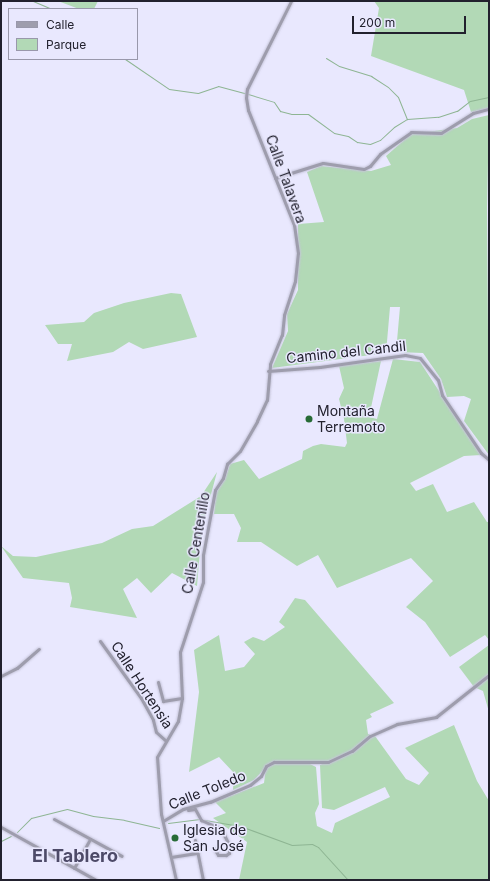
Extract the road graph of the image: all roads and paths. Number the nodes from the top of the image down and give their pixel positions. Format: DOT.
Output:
graph roads {
  1 [pos="291,1"];
  2 [pos="488,109"];
  3 [pos="275,178"];
  4 [pos="268,371"];
  5 [pos="489,460"];
  6 [pos="100,641"];
  7 [pos="39,649"];
  8 [pos="489,675"];
  9 [pos="1,676"];
  10 [pos="158,682"];
  11 [pos="182,698"];
  12 [pos="166,741"];
  13 [pos="183,809"];
  14 [pos="54,819"];
  15 [pos="163,821"];
  16 [pos="1,827"];
  17 [pos="90,839"];
  18 [pos="195,840"];
  19 [pos="214,848"];
  20 [pos="197,853"];
  21 [pos="122,856"];
  22 [pos="172,857"];
  23 [pos="74,868"];
  24 [pos="96,880"];
  25 [pos="176,880"];
  26 [pos="203,880"];
  1 -- 3 [label="street, Calle Talavera"];
  2 -- 3 [label="street"];
  3 -- 4 [label="street, Calle Talavera"];
  4 -- 5 [label="street, Camino del Candil"];
  4 -- 11 [label="street, Calle Centenillo"];
  6 -- 12 [label="street, Calle Hortensia"];
  7 -- 9 [label="street"];
  8 -- 13 [label="street, Calle Toledo"];
  10 -- 11 [label="street"];
  11 -- 12 [label="street, Calle Centenillo"];
  12 -- 15 [label="street, Calle Centenillo"];
  13 -- 15 [label="street, Calle Toledo"];
  13 -- 19 [label="street"];
  14 -- 17 [label="street"];
  15 -- 22 [label="street, Calle Centenillo"];
  16 -- 23 [label="street"];
  17 -- 21 [label="street"];
  17 -- 23 [label="street"];
  18 -- 20 [label="street"];
  20 -- 22 [label="street"];
  20 -- 26 [label="street"];
  22 -- 25 [label="street, Calle Centenillo"];
  23 -- 24 [label="street"];
}
